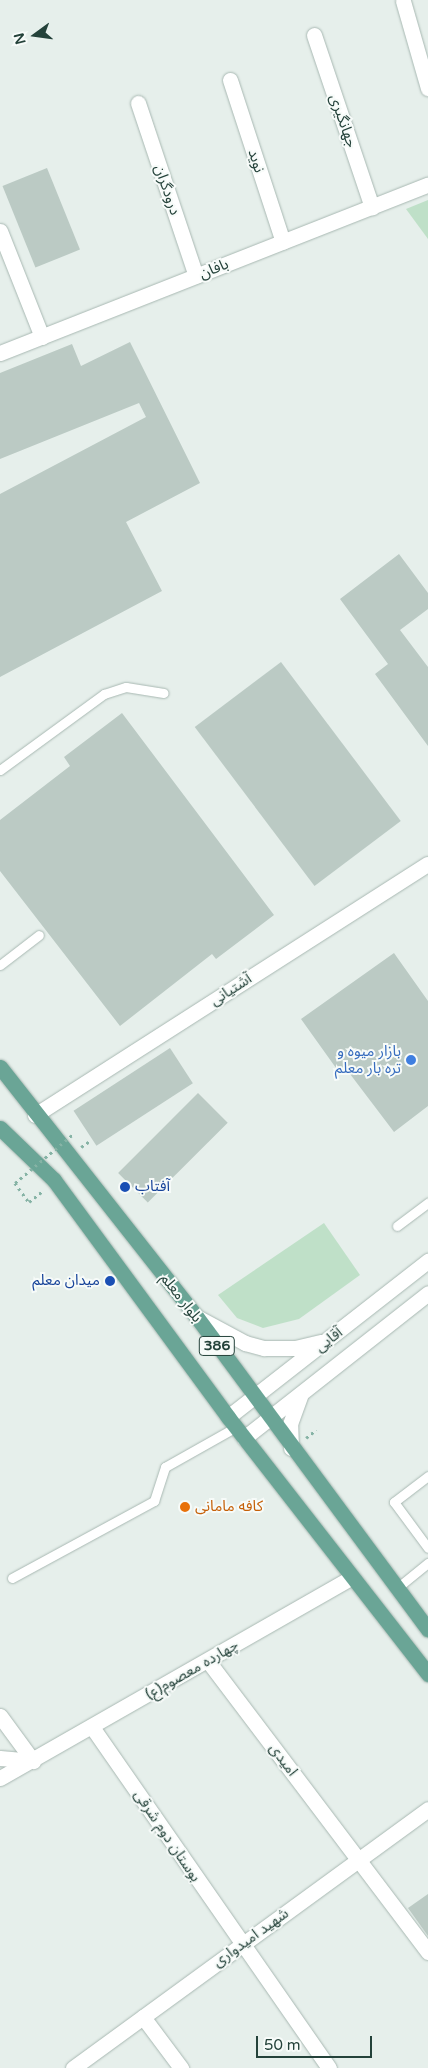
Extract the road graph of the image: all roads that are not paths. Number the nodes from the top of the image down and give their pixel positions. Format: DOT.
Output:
graph roads {
  1 [pos="403,1"];
  2 [pos="314,35"];
  3 [pos="230,80"];
  4 [pos="428,88"];
  5 [pos="138,103"];
  6 [pos="428,184"];
  7 [pos="372,206"];
  8 [pos="0,231"];
  9 [pos="283,242"];
  10 [pos="196,276"];
  11 [pos="42,337"];
  12 [pos="0,353"];
  13 [pos="164,693"];
  14 [pos="0,770"];
  15 [pos="428,864"];
  16 [pos="39,935"];
  17 [pos="0,965"];
  18 [pos="0,1068"];
  19 [pos="35,1115"];
  20 [pos="0,1128"];
  21 [pos="428,1203"];
  22 [pos="398,1226"];
  23 [pos="428,1261"];
  24 [pos="428,1293"];
  25 [pos="196,1316"];
  26 [pos="328,1341"];
  27 [pos="301,1394"];
  28 [pos="254,1398"];
  29 [pos="270,1418"];
  30 [pos="236,1428"];
  31 [pos="291,1448"];
  32 [pos="428,1476"];
  33 [pos="428,1548"];
  34 [pos="428,1563"];
  35 [pos="12,1578"];
  36 [pos="351,1578"];
  37 [pos="397,1588"];
  38 [pos="428,1629"];
  39 [pos="208,1661"];
  40 [pos="428,1674"];
  41 [pos="0,1716"];
  42 [pos="92,1727"];
  43 [pos="0,1758"];
  44 [pos="32,1761"];
  45 [pos="0,1778"];
  46 [pos="428,1809"];
  47 [pos="359,1859"];
  48 [pos="242,1945"];
  49 [pos="428,1952"];
  50 [pos="143,2017"];
  51 [pos="74,2068"];
  52 [pos="181,2068"];
  53 [pos="329,2068"];
  1 -- 4 [label="street"];
  2 -- 7 [label="street, جهانگیری"];
  3 -- 9 [label="street, نوید"];
  5 -- 10 [label="street, درودگران"];
  6 -- 7 [label="street, بافان"];
  7 -- 9 [label="street, بافان"];
  8 -- 11 [label="street"];
  9 -- 10 [label="street, بافان"];
  10 -- 11 [label="street, بافان"];
  11 -- 12 [label="street, بافان"];
  13 -- 14 [label="lane"];
  15 -- 19 [label="street, آشتیانی"];
  16 -- 17 [label="lane"];
  18 -- 19 [label="main road, بلوار معلم / 386"];
  19 -- 25 [label="main road, بلوار معلم / 386"];
  20 -- 30 [label="main road, 386"];
  21 -- 22 [label="lane"];
  23 -- 26 [label="street, آقایی"];
  24 -- 27 [label="street, آقایی"];
  25 -- 26 [label="street"];
  25 -- 28 [label="main road, بلوار معلم / 386"];
  26 -- 28 [label="street, آقایی"];
  27 -- 29 [label="street, آقایی"];
  27 -- 31 [label="street"];
  28 -- 29 [label="main road, بلوار معلم / 386"];
  28 -- 30 [label="street, آقایی"];
  29 -- 30 [label="street, آقایی"];
  29 -- 31 [label="main road, بلوار معلم / 386"];
  30 -- 35 [label="lane"];
  30 -- 36 [label="main road, 386"];
  31 -- 37 [label="main road, بلوار معلم / 386"];
  32 -- 33 [label="lane"];
  34 -- 37 [label="lane"];
  36 -- 39 [label="street, چهارده معصوم(ع)"];
  36 -- 40 [label="main road, 386"];
  37 -- 38 [label="main road, بلوار معلم / 386"];
  39 -- 42 [label="street, چهارده معصوم(ع)"];
  39 -- 47 [label="street, امیدی"];
  41 -- 44 [label="street"];
  42 -- 44 [label="street, چهارده معصوم(ع)"];
  42 -- 48 [label="street, بوستان دوم شرقی"];
  43 -- 44 [label="street"];
  44 -- 45 [label="street, چهارده معصوم(ع)"];
  46 -- 47 [label="street, شهيد امیدواری"];
  47 -- 48 [label="street, شهيد امیدواری"];
  47 -- 49 [label="street, امیدی"];
  48 -- 50 [label="street, شهيد امیدواری"];
  48 -- 53 [label="street, بوستان دوم شرقی"];
  50 -- 51 [label="street, شهيد امیدواری"];
  50 -- 52 [label="street"];
}
